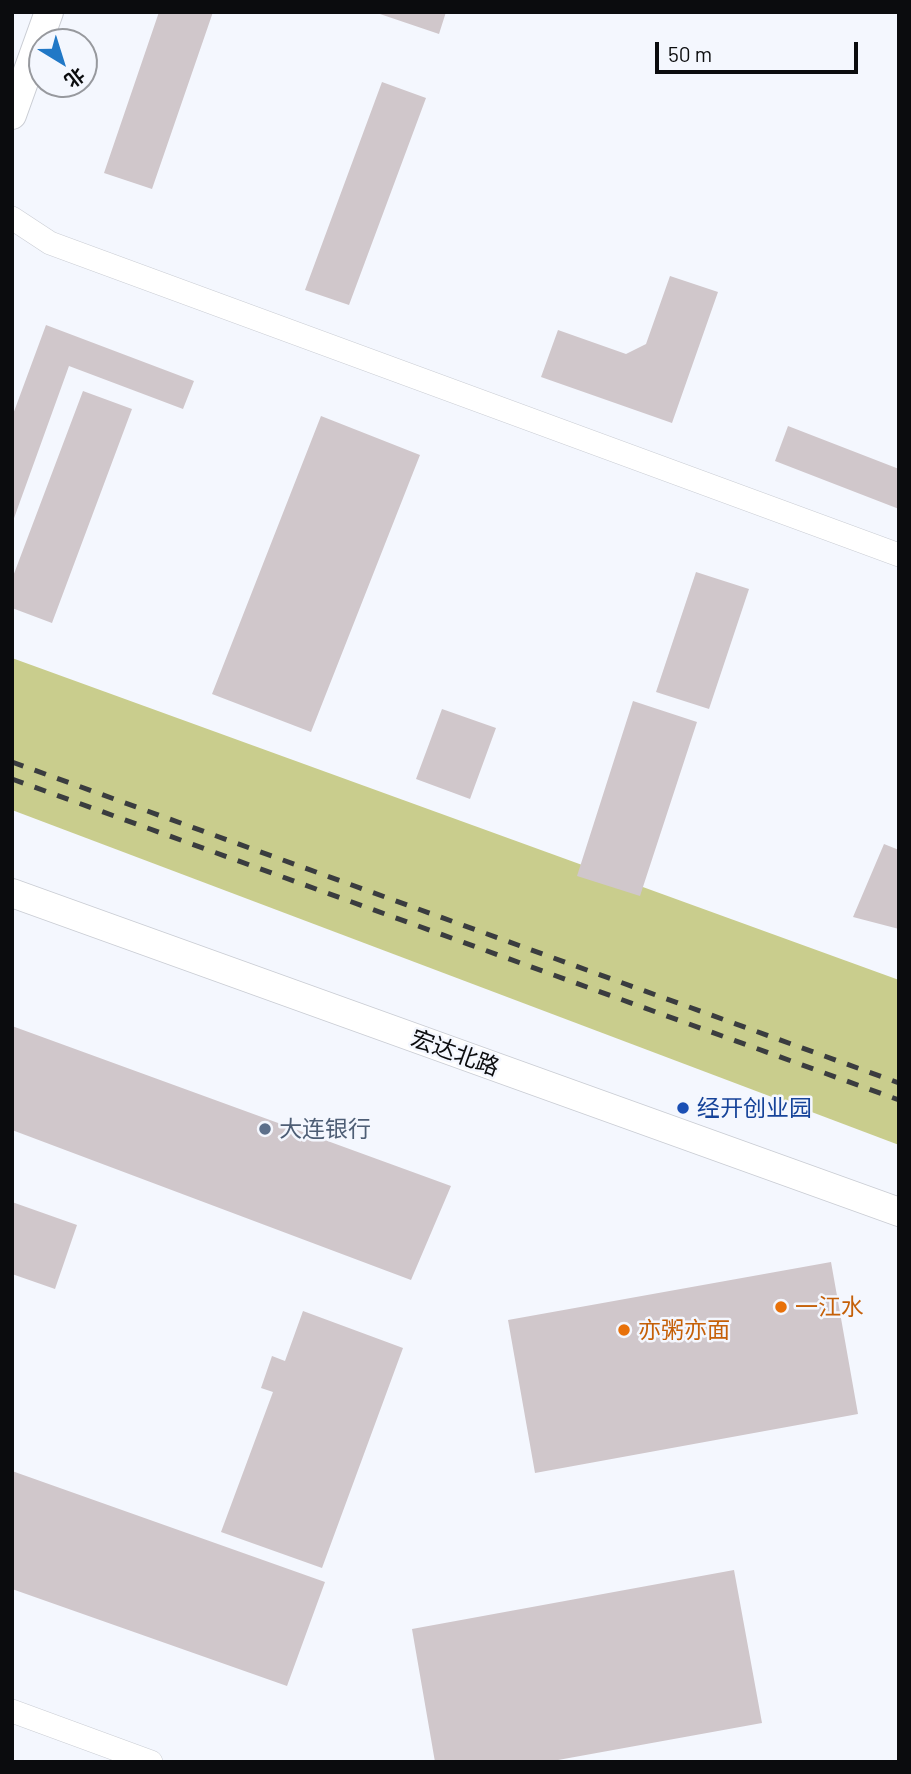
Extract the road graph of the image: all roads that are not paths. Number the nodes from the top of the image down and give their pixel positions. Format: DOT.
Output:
graph roads {
  1 [pos="49,12"];
  2 [pos="12,115"];
  3 [pos="12,218"];
  4 [pos="899,555"];
  5 [pos="12,893"];
  6 [pos="899,1212"];
  7 [pos="12,1711"];
  8 [pos="151,1762"];
  1 -- 2 [label="street"];
  3 -- 4 [label="street"];
  5 -- 6 [label="street, 宏达北路"];
  7 -- 8 [label="street"];
}
